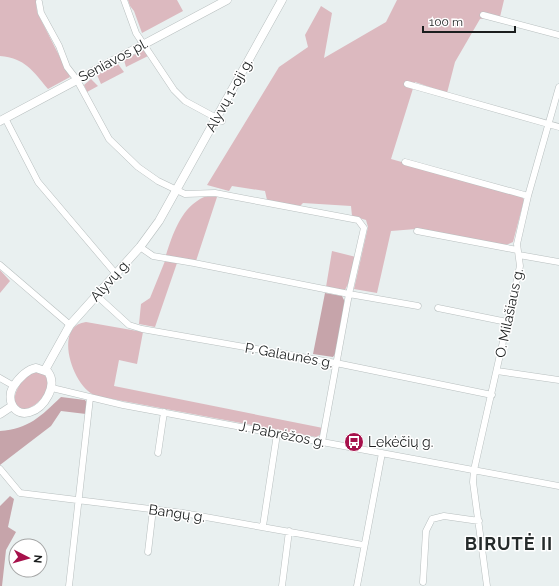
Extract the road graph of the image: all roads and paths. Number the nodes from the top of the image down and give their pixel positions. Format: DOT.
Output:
graph roads {
  1 [pos="124,0"];
  2 [pos="227,0"];
  3 [pos="282,0"];
  4 [pos="39,2"];
  5 [pos="483,15"];
  6 [pos="559,35"];
  7 [pos="145,43"];
  8 [pos="77,80"];
  9 [pos="407,84"];
  10 [pos="559,87"];
  11 [pos="2,120"];
  12 [pos="219,120"];
  13 [pos="548,124"];
  14 [pos="559,127"];
  15 [pos="405,162"];
  16 [pos="176,191"];
  17 [pos="528,196"];
  18 [pos="417,231"];
  19 [pos="140,247"];
  20 [pos="518,253"];
  21 [pos="559,262"];
  22 [pos="0,265"];
  23 [pos="116,274"];
  24 [pos="349,294"];
  25 [pos="96,295"];
  26 [pos="418,306"];
  27 [pos="438,308"];
  28 [pos="507,322"];
  29 [pos="70,325"];
  30 [pos="336,363"];
  31 [pos="45,370"];
  32 [pos="497,371"];
  33 [pos="0,378"];
  34 [pos="559,380"];
  35 [pos="14,386"];
  36 [pos="52,388"];
  37 [pos="492,395"];
  38 [pos="90,398"];
  39 [pos="12,406"];
  40 [pos="164,412"];
  41 [pos="0,414"];
  42 [pos="277,434"];
  43 [pos="322,442"];
  44 [pos="158,453"];
  45 [pos="382,453"];
  46 [pos="0,469"];
  47 [pos="474,470"];
  48 [pos="559,486"];
  49 [pos="78,500"];
  50 [pos="153,509"];
  51 [pos="479,521"];
  52 [pos="263,526"];
  53 [pos="289,531"];
  54 [pos="363,545"];
  55 [pos="148,552"];
  56 [pos="423,582"];
  57 [pos="69,586"];
  58 [pos="282,586"];
  59 [pos="356,586"];
  60 [pos="487,586"];
  1 -- 7 [label="street"];
  2 -- 7 [label="main road, Seniavos pl."];
  3 -- 12 [label="main road, Alyvų 1-oji g."];
  4 -- 8 [label="street"];
  5 -- 6 [label="street"];
  7 -- 8 [label="main road, Seniavos pl."];
  7 -- 12 [label="street"];
  8 -- 11 [label="main road, Seniavos pl."];
  8 -- 16 [label="street"];
  9 -- 13 [label="street"];
  10 -- 13 [label="street, O. Milašiaus g."];
  11 -- 23 [label="street"];
  12 -- 16 [label="main road, Alyvų 1-oji g."];
  13 -- 14 [label="street"];
  13 -- 17 [label="street, O. Milašiaus g."];
  15 -- 17 [label="street"];
  16 -- 19 [label="main road, Alyvų g."];
  16 -- 24 [label="street"];
  17 -- 20 [label="street, O. Milašiaus g."];
  18 -- 20 [label="street"];
  19 -- 23 [label="main road, Alyvų g."];
  19 -- 24 [label="street"];
  20 -- 21 [label="street"];
  20 -- 28 [label="street, O. Milašiaus g."];
  22 -- 29 [label="street"];
  23 -- 25 [label="main road, Alyvų g."];
  24 -- 26 [label="street"];
  24 -- 30 [label="street"];
  25 -- 29 [label="main road, Alyvų g."];
  25 -- 30 [label="street, P. Galaunės g."];
  27 -- 28 [label="street"];
  28 -- 32 [label="street, O. Milašiaus g."];
  29 -- 31 [label="main road, Alyvų g."];
  30 -- 37 [label="street, P. Galaunės g."];
  30 -- 43 [label="street"];
  31 -- 35 [label="main road"];
  31 -- 36 [label="main road"];
  32 -- 34 [label="street"];
  32 -- 37 [label="street, O. Milašiaus g."];
  33 -- 35 [label="street"];
  35 -- 39 [label="main road"];
  36 -- 38 [label="street, J. Pabrėžos g."];
  36 -- 39 [label="main road"];
  37 -- 47 [label="street, O. Milašiaus g."];
  38 -- 40 [label="street, J. Pabrėžos g."];
  38 -- 49 [label="street"];
  39 -- 41 [label="main road"];
  40 -- 42 [label="street, J. Pabrėžos g."];
  40 -- 44 [label="street"];
  42 -- 43 [label="street, J. Pabrėžos g."];
  42 -- 52 [label="street"];
  43 -- 45 [label="street, J. Pabrėžos g."];
  45 -- 47 [label="street, J. Pabrėžos g."];
  45 -- 54 [label="street"];
  46 -- 49 [label="street, Bangų g."];
  47 -- 48 [label="street, J. Pabrėžos g."];
  47 -- 51 [label="street, O. Milašiaus g."];
  49 -- 50 [label="street, Bangų g."];
  49 -- 57 [label="street"];
  50 -- 52 [label="street, Bangų g."];
  50 -- 55 [label="street"];
  51 -- 56 [label="street"];
  51 -- 60 [label="street, O. Milašiaus g."];
  52 -- 53 [label="street, Bangų g."];
  53 -- 54 [label="street, Bangų g."];
  53 -- 58 [label="street"];
  54 -- 59 [label="street"];
}
